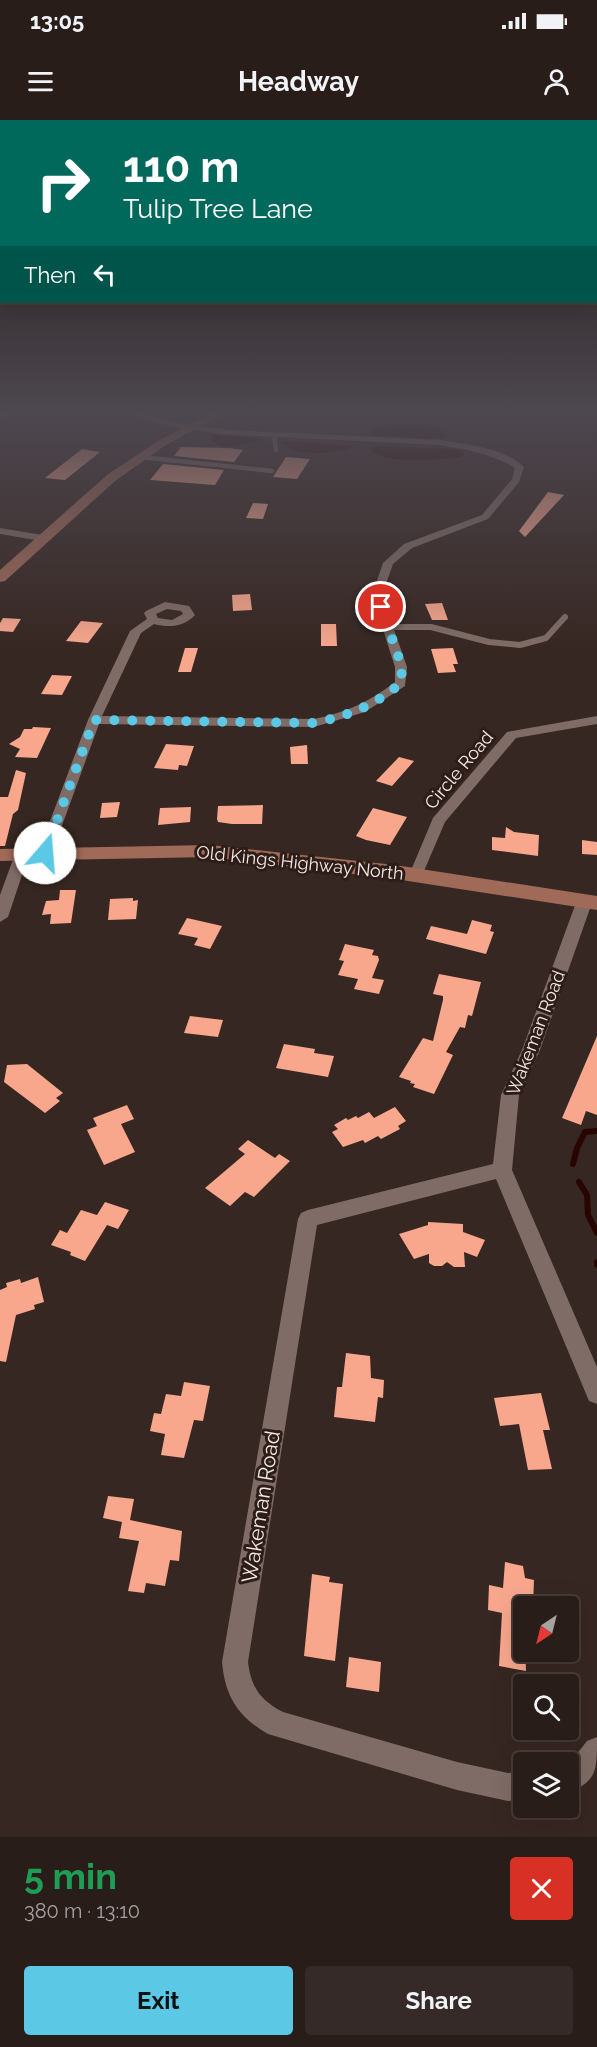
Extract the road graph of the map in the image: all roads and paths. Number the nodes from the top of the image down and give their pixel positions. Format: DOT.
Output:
graph roads {
  1 [pos="97,490"];
  2 [pos="508,490"];
  3 [pos="0,531"];
  4 [pos="42,538"];
  5 [pos="0,578"];
  6 [pos="565,617"];
  7 [pos="153,620"];
  8 [pos="388,627"];
  9 [pos="94,720"];
  10 [pos="597,720"];
  11 [pos="45,853"];
  12 [pos="22,854"];
  13 [pos="0,855"];
  14 [pos="416,875"];
  15 [pos="591,901"];
  16 [pos="0,917"];
  17 [pos="502,1170"];
  18 [pos="597,1394"];
  19 [pos="597,1751"];
  20 [pos="579,1775"];
  21 [pos="513,1786"];
  1 -- 4 [label="street"];
  2 -- 8 [label="street"];
  3 -- 4 [label="street"];
  4 -- 5 [label="street"];
  6 -- 8 [label="lane"];
  7 -- 9 [label="street"];
  8 -- 9 [label="street"];
  9 -- 11 [label="street"];
  10 -- 14 [label="street, Circle Road"];
  11 -- 12 [label="street, Old Kings Highway North"];
  11 -- 14 [label="street, Old Kings Highway North"];
  12 -- 13 [label="street, Old Kings Highway North"];
  12 -- 16 [label="street"];
  14 -- 15 [label="street, Old Kings Highway North"];
  15 -- 17 [label="street, Wakeman Road"];
  17 -- 18 [label="street, Wakeman Road"];
  17 -- 21 [label="street, Wakeman Road"];
  19 -- 20 [label="street"];
}
